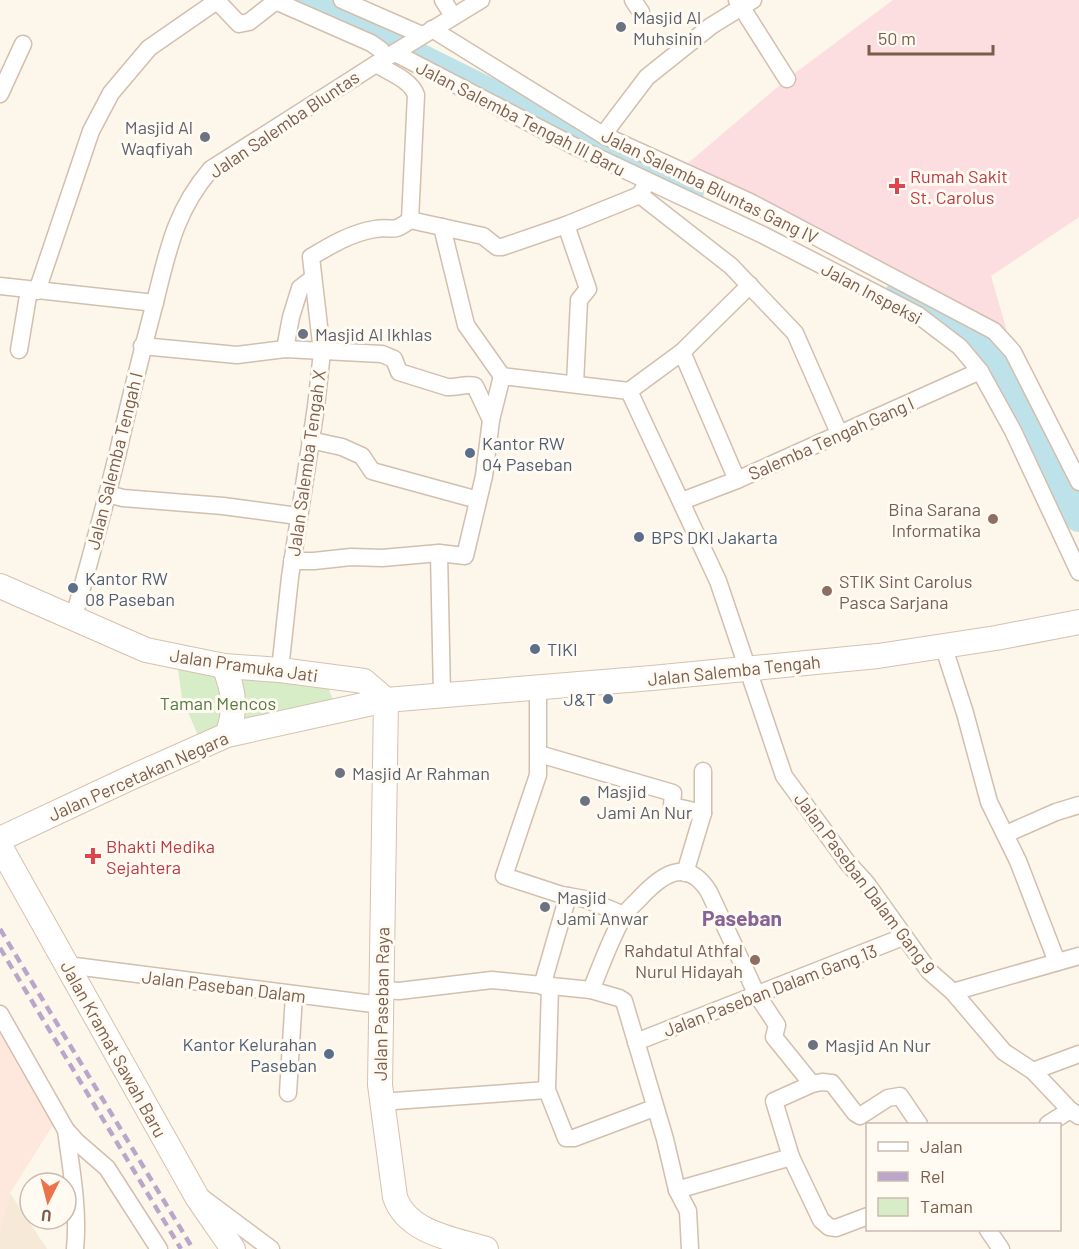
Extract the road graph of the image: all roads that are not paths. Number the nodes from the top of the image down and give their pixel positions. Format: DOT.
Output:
graph roads {
  1 [pos="342,0"];
  2 [pos="443,0"];
  3 [pos="481,0"];
  4 [pos="274,1"];
  5 [pos="744,3"];
  6 [pos="453,16"];
  7 [pos="423,35"];
  8 [pos="23,44"];
  9 [pos="389,56"];
  10 [pos="787,79"];
  11 [pos="0,94"];
  12 [pos="603,135"];
  13 [pos="643,189"];
  14 [pos="410,220"];
  15 [pos="566,225"];
  16 [pos="442,227"];
  17 [pos="313,278"];
  18 [pos="750,285"];
  19 [pos="0,286"];
  20 [pos="33,291"];
  21 [pos="155,303"];
  22 [pos="142,346"];
  23 [pos="285,349"];
  24 [pos="20,350"];
  25 [pos="322,352"];
  26 [pos="682,352"];
  27 [pos="980,371"];
  28 [pos="502,376"];
  29 [pos="576,384"];
  30 [pos="629,391"];
  31 [pos="491,420"];
  32 [pos="838,433"];
  33 [pos="310,440"];
  34 [pos="737,480"];
  35 [pos="1079,482"];
  36 [pos="108,494"];
  37 [pos="478,500"];
  38 [pos="682,501"];
  39 [pos="298,516"];
  40 [pos="439,553"];
  41 [pos="292,561"];
  42 [pos="1079,572"];
  43 [pos="0,586"];
  44 [pos="73,620"];
  45 [pos="1079,622"];
  46 [pos="943,645"];
  47 [pos="224,666"];
  48 [pos="749,668"];
  49 [pos="280,670"];
  50 [pos="538,688"];
  51 [pos="442,695"];
  52 [pos="386,700"];
  53 [pos="227,735"];
  54 [pos="539,754"];
  55 [pos="703,771"];
  56 [pos="1079,805"];
  57 [pos="703,813"];
  58 [pos="1006,834"];
  59 [pos="0,839"];
  60 [pos="0,846"];
  61 [pos="685,873"];
  62 [pos="568,896"];
  63 [pos="624,915"];
  64 [pos="903,937"];
  65 [pos="1079,956"];
  66 [pos="1057,962"];
  67 [pos="67,965"];
  68 [pos="546,986"];
  69 [pos="591,990"];
  70 [pos="953,992"];
  71 [pos="294,994"];
  72 [pos="757,995"];
  73 [pos="382,997"];
  74 [pos="0,1014"];
  75 [pos="636,1042"];
  76 [pos="1079,1054"];
  77 [pos="1033,1071"];
  78 [pos="812,1084"];
  79 [pos="547,1090"];
  80 [pos="288,1093"];
  81 [pos="380,1102"];
  82 [pos="654,1108"];
  83 [pos="1074,1113"];
  84 [pos="918,1123"];
  85 [pos="1052,1123"];
  86 [pos="66,1130"];
  87 [pos="791,1156"];
  88 [pos="677,1190"];
  89 [pos="197,1197"];
  90 [pos="866,1216"];
  91 [pos="989,1231"];
  92 [pos="75,1249"];
  93 [pos="159,1249"];
  94 [pos="232,1249"];
  95 [pos="271,1249"];
  96 [pos="486,1249"];
  97 [pos="690,1249"];
  98 [pos="1001,1249"];
  1 -- 7 [label="street"];
  2 -- 6 [label="street"];
  3 -- 6 [label="street, Jalan Salemba Bluntas"];
  4 -- 9 [label="street"];
  4 -- 20 [label="street"];
  5 -- 10 [label="street"];
  5 -- 12 [label="street"];
  6 -- 7 [label="street, Jalan Salemba Bluntas"];
  7 -- 9 [label="street, Jalan Salemba Bluntas"];
  7 -- 12 [label="street, Jalan Salemba Bluntas Gang IV"];
  8 -- 11 [label="street"];
  9 -- 13 [label="street, Jalan Salemba Tengah III Baru"];
  9 -- 14 [label="street"];
  9 -- 21 [label="street, Jalan Salemba Bluntas"];
  12 -- 35 [label="street, Jalan Salemba Bluntas Gang IV"];
  13 -- 15 [label="street"];
  13 -- 18 [label="street"];
  13 -- 27 [label="street, Jalan Inspeksi"];
  14 -- 16 [label="street"];
  14 -- 17 [label="street, Jalan Salemba Tengah X"];
  15 -- 16 [label="street"];
  15 -- 29 [label="street"];
  16 -- 28 [label="street"];
  17 -- 23 [label="street"];
  17 -- 25 [label="street, Jalan Salemba Tengah X"];
  18 -- 26 [label="street"];
  18 -- 32 [label="street"];
  19 -- 20 [label="street"];
  20 -- 21 [label="street"];
  20 -- 24 [label="street"];
  21 -- 22 [label="street, Jalan Salemba Tengah I"];
  22 -- 23 [label="street"];
  22 -- 36 [label="street, Jalan Salemba Tengah I"];
  23 -- 25 [label="street"];
  25 -- 31 [label="street"];
  25 -- 33 [label="street, Jalan Salemba Tengah X"];
  26 -- 30 [label="street"];
  26 -- 34 [label="street"];
  27 -- 32 [label="street, Salemba Tengah Gang I"];
  27 -- 42 [label="street, Jalan Inspeksi"];
  28 -- 29 [label="street"];
  28 -- 31 [label="street"];
  29 -- 30 [label="street"];
  30 -- 38 [label="street, Jalan Paseban Dalam Gang 9"];
  31 -- 37 [label="street"];
  32 -- 34 [label="street, Salemba Tengah Gang I"];
  33 -- 37 [label="street"];
  33 -- 39 [label="street, Jalan Salemba Tengah X"];
  34 -- 38 [label="street, Salemba Tengah Gang I"];
  36 -- 39 [label="street"];
  36 -- 44 [label="street, Jalan Salemba Tengah I"];
  37 -- 40 [label="street"];
  38 -- 48 [label="street, Jalan Paseban Dalam Gang 9"];
  39 -- 41 [label="street, Jalan Salemba Tengah X"];
  40 -- 41 [label="street"];
  40 -- 51 [label="street"];
  41 -- 49 [label="street, Jalan Salemba Tengah X"];
  43 -- 44 [label="main road, Jalan Pramuka Jati"];
  44 -- 47 [label="main road, Jalan Pramuka Jati"];
  45 -- 46 [label="main road, Jalan Salemba Tengah"];
  46 -- 48 [label="main road, Jalan Salemba Tengah"];
  46 -- 58 [label="street"];
  47 -- 49 [label="main road, Jalan Pramuka Jati"];
  47 -- 53 [label="main road"];
  48 -- 50 [label="main road, Jalan Salemba Tengah"];
  48 -- 64 [label="street, Jalan Paseban Dalam Gang 9"];
  49 -- 52 [label="main road, Jalan Pramuka Jati"];
  50 -- 51 [label="main road, Jalan Salemba Tengah"];
  50 -- 54 [label="street"];
  51 -- 52 [label="main road, Jalan Salemba Tengah"];
  52 -- 53 [label="main road, Jalan Percetakan Negara"];
  52 -- 73 [label="main road, Jalan Paseban Raya"];
  53 -- 59 [label="main road, Jalan Percetakan Negara"];
  54 -- 57 [label="street"];
  54 -- 62 [label="street"];
  55 -- 57 [label="street"];
  56 -- 58 [label="street"];
  57 -- 61 [label="street"];
  58 -- 66 [label="street"];
  60 -- 67 [label="main road, Jalan Kramat Sawah Baru"];
  61 -- 63 [label="street"];
  61 -- 72 [label="street"];
  62 -- 63 [label="street"];
  62 -- 68 [label="street"];
  63 -- 69 [label="street"];
  64 -- 70 [label="street, Jalan Paseban Dalam Gang 9"];
  64 -- 72 [label="street, Jalan Paseban Dalam Gang 13"];
  65 -- 66 [label="street"];
  66 -- 70 [label="street"];
  67 -- 71 [label="street, Jalan Paseban Dalam"];
  67 -- 89 [label="main road, Jalan Kramat Sawah Baru"];
  68 -- 69 [label="street, Jalan Paseban Dalam"];
  68 -- 73 [label="street, Jalan Paseban Dalam"];
  68 -- 79 [label="street"];
  69 -- 75 [label="street, Jalan Paseban Dalam"];
  70 -- 77 [label="street, Jalan Paseban Dalam Gang 9"];
  71 -- 73 [label="street, Jalan Paseban Dalam"];
  71 -- 80 [label="street"];
  72 -- 75 [label="street, Jalan Paseban Dalam Gang 13"];
  72 -- 78 [label="street"];
  73 -- 81 [label="main road, Jalan Paseban Raya"];
  74 -- 86 [label="street"];
  75 -- 82 [label="street"];
  76 -- 77 [label="street"];
  77 -- 83 [label="street, Jalan Paseban Dalam Gang 9"];
  78 -- 84 [label="street"];
  78 -- 87 [label="street"];
  79 -- 81 [label="street"];
  79 -- 82 [label="street"];
  81 -- 96 [label="main road, Jalan Paseban Raya"];
  82 -- 88 [label="street"];
  83 -- 85 [label="street"];
  86 -- 92 [label="street"];
  86 -- 93 [label="street"];
  87 -- 88 [label="street"];
  87 -- 90 [label="street"];
  88 -- 97 [label="street"];
  89 -- 94 [label="main road, Jalan Kramat Sawah Baru"];
  89 -- 95 [label="street"];
  91 -- 98 [label="street"];
}
